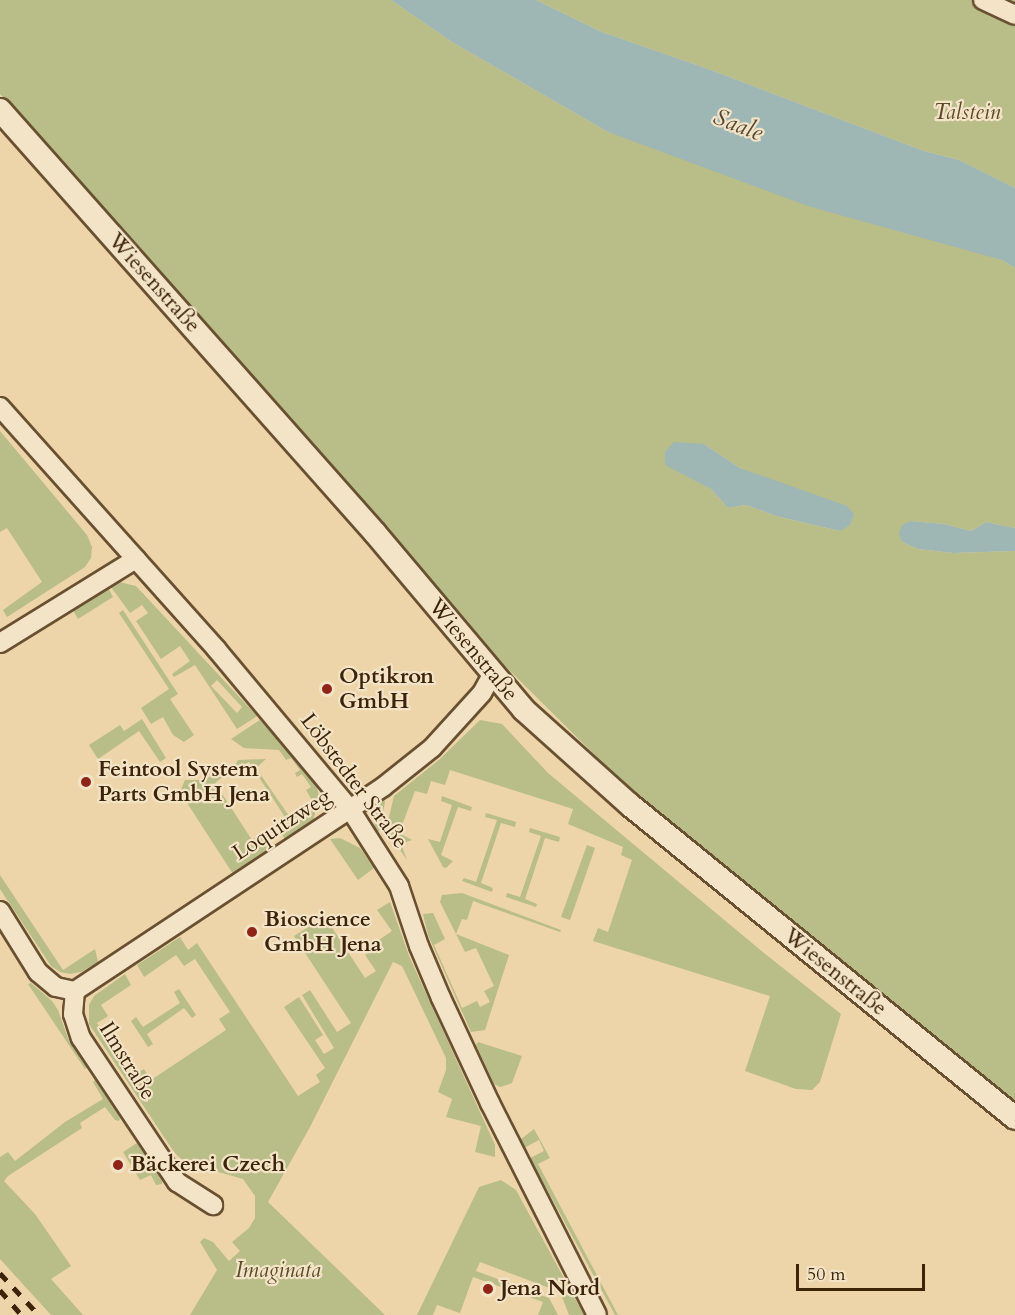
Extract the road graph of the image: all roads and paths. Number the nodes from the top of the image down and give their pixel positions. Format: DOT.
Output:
graph roads {
  1 [pos="983,0"];
  2 [pos="1015,15"];
  3 [pos="0,110"];
  4 [pos="0,407"];
  5 [pos="136,559"];
  6 [pos="0,643"];
  7 [pos="492,675"];
  8 [pos="350,809"];
  9 [pos="0,911"];
  10 [pos="75,991"];
  11 [pos="1015,1118"];
  12 [pos="213,1205"];
  13 [pos="597,1315"];
  1 -- 2 [label="street"];
  3 -- 7 [label="street, Wiesenstraße"];
  4 -- 5 [label="street, Löbstedter Straße"];
  5 -- 6 [label="street"];
  5 -- 8 [label="street, Löbstedter Straße"];
  7 -- 8 [label="street, Loquitzweg"];
  7 -- 11 [label="street, Wiesenstraße"];
  8 -- 10 [label="street, Loquitzweg"];
  8 -- 13 [label="street, Löbstedter Straße"];
  9 -- 10 [label="street"];
  10 -- 12 [label="street, Ilmstraße"];
}
